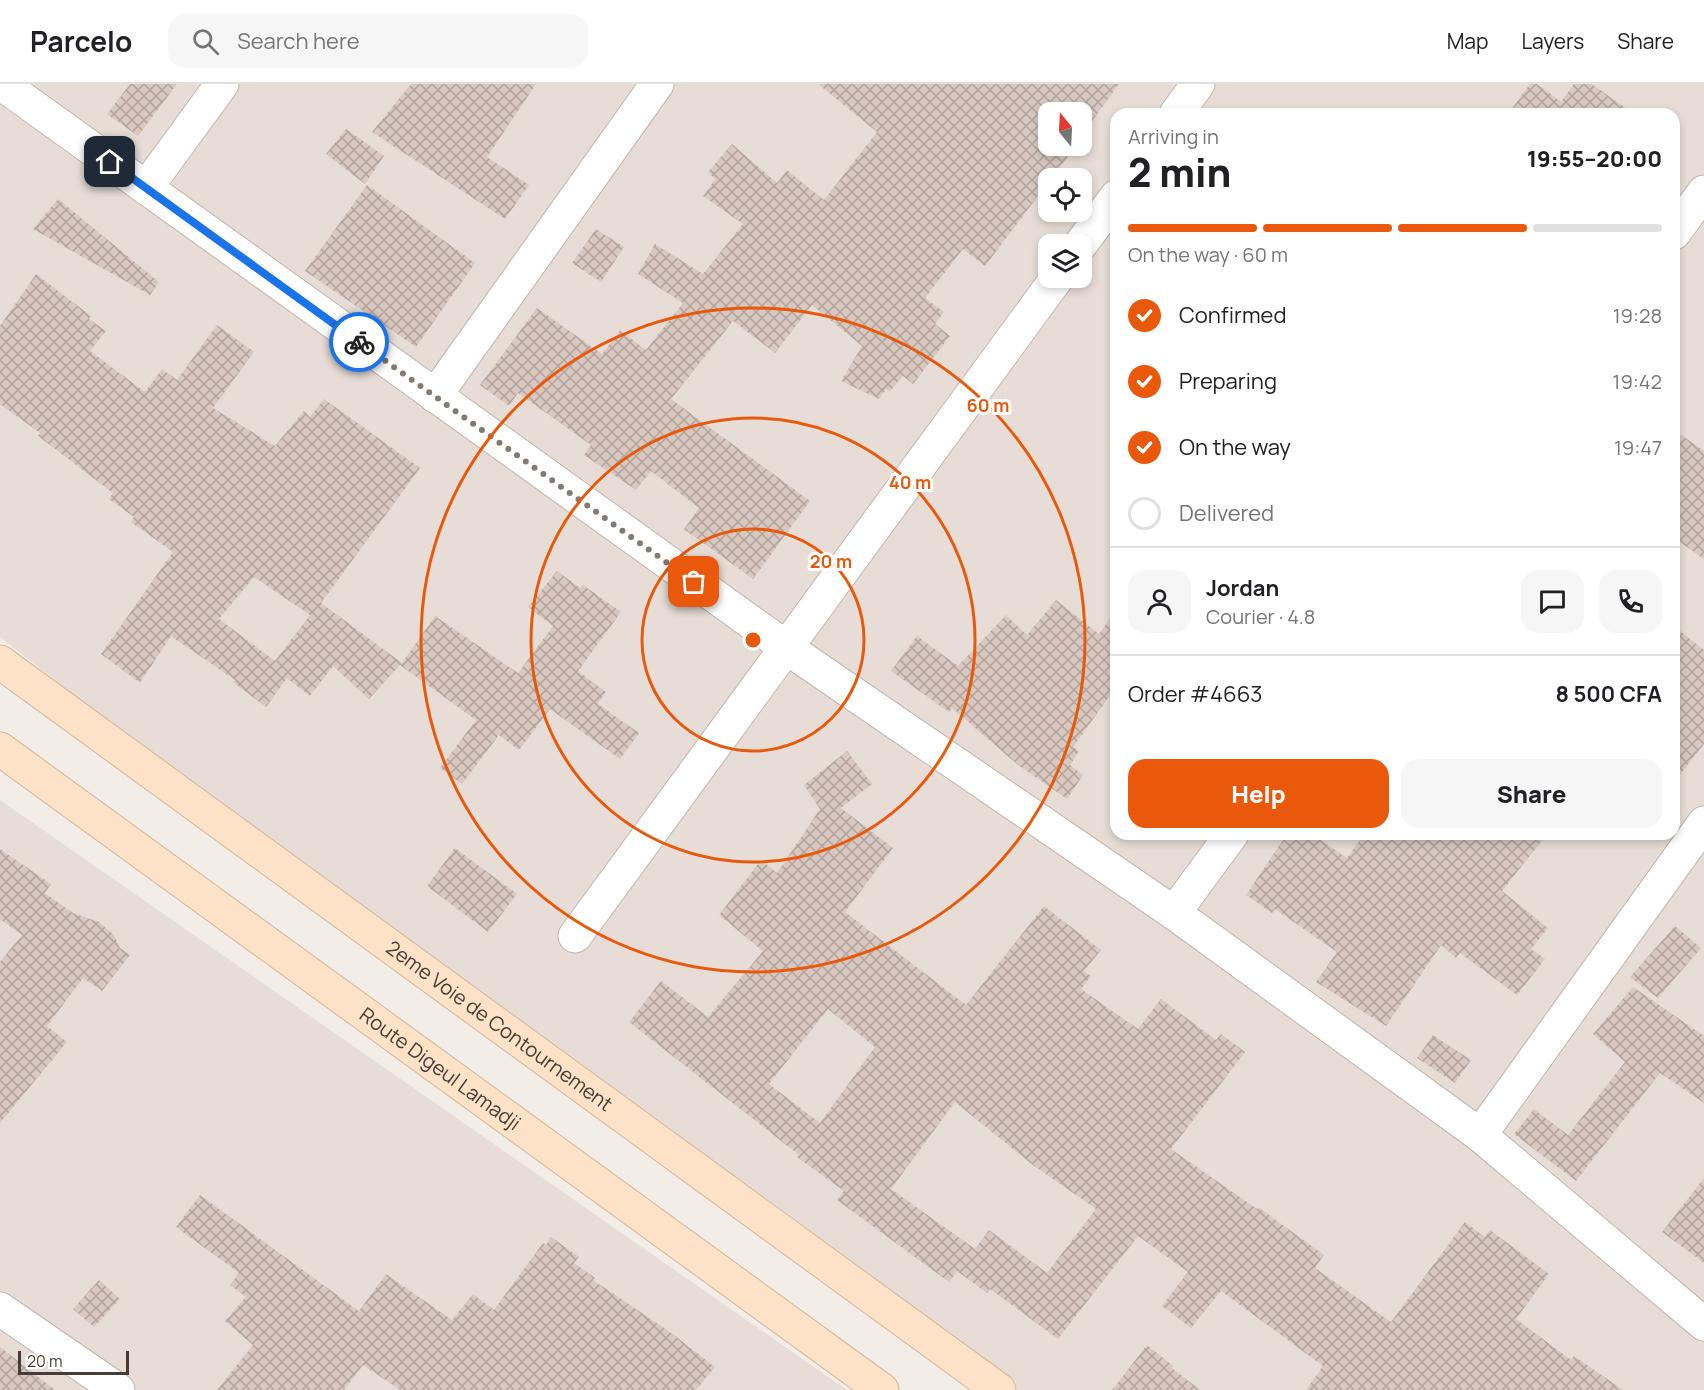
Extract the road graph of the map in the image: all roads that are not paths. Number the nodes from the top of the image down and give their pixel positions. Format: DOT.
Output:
graph roads {
  1 [pos="2,84"];
  2 [pos="222,84"];
  3 [pos="657,84"];
  4 [pos="1198,84"];
  5 [pos="1180,108"];
  6 [pos="146,188"];
  7 [pos="1704,192"];
  8 [pos="1110,205"];
  9 [pos="1680,225"];
  10 [pos="1088,234"];
  11 [pos="1050,288"];
  12 [pos="435,396"];
  13 [pos="787,648"];
  14 [pos="0,662"];
  15 [pos="0,749"];
  16 [pos="1704,823"];
  17 [pos="1228,840"];
  18 [pos="1174,913"];
  19 [pos="575,936"];
  20 [pos="1480,1135"];
  21 [pos="0,1309"];
  22 [pos="1704,1324"];
  23 [pos="118,1390"];
  24 [pos="882,1390"];
  25 [pos="999,1390"];
  1 -- 6 [label="street"];
  2 -- 6 [label="street"];
  3 -- 12 [label="street"];
  4 -- 5 [label="street"];
  6 -- 12 [label="street"];
  7 -- 9 [label="street"];
  8 -- 10 [label="street"];
  11 -- 13 [label="street"];
  12 -- 13 [label="street"];
  13 -- 18 [label="street"];
  13 -- 19 [label="street"];
  14 -- 25 [label="main road, 2eme Voie de Contournement"];
  15 -- 24 [label="main road, Route Digeul Lamadji"];
  16 -- 20 [label="street"];
  17 -- 18 [label="street"];
  18 -- 20 [label="street"];
  20 -- 22 [label="street"];
  21 -- 23 [label="street"];
}
